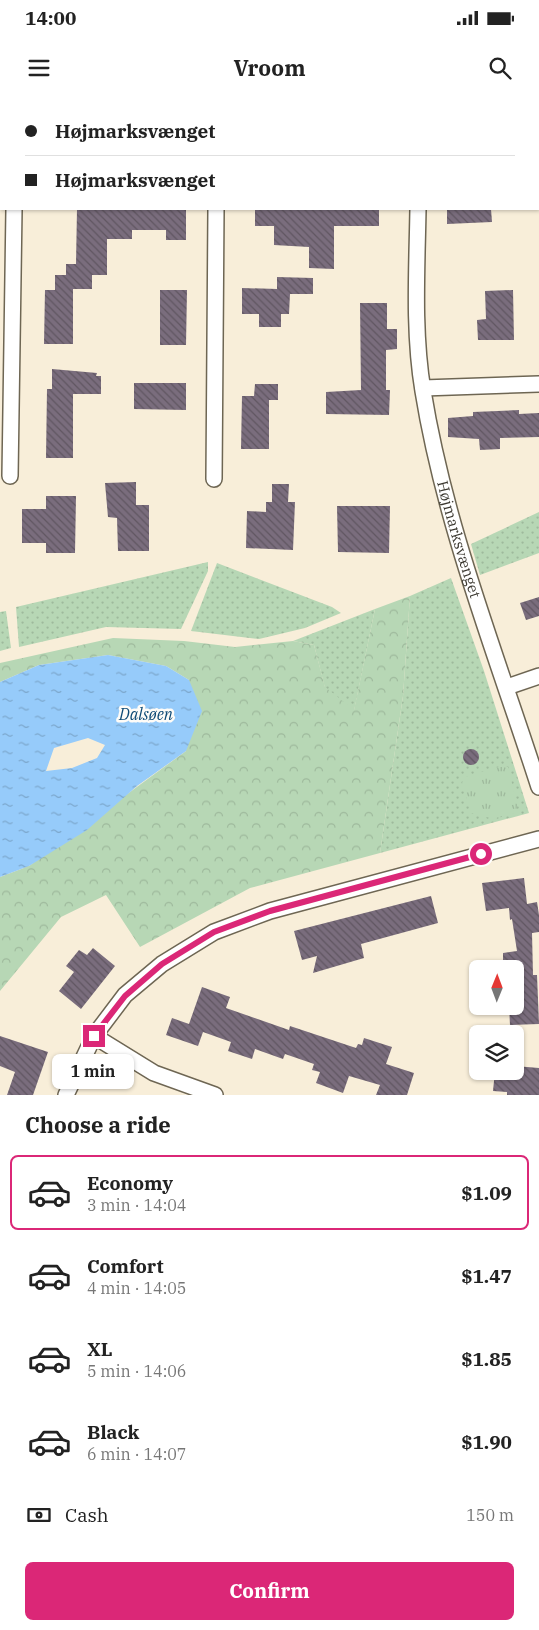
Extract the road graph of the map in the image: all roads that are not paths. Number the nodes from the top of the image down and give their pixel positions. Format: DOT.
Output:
graph roads {
  1 [pos="14,210"];
  2 [pos="216,210"];
  3 [pos="418,210"];
  4 [pos="539,384"];
  5 [pos="422,388"];
  6 [pos="10,476"];
  7 [pos="214,479"];
  8 [pos="539,676"];
  9 [pos="507,687"];
  10 [pos="539,787"];
  11 [pos="539,839"];
  12 [pos="94,1036"];
  13 [pos="66,1095"];
  14 [pos="215,1095"];
  1 -- 6 [label="street"];
  2 -- 7 [label="street"];
  3 -- 5 [label="street, Højmarksvænget"];
  4 -- 5 [label="street"];
  5 -- 9 [label="street, Højmarksvænget"];
  8 -- 9 [label="street"];
  9 -- 10 [label="street, Højmarksvænget"];
  11 -- 12 [label="street"];
  12 -- 13 [label="street"];
  12 -- 14 [label="street"];
}
